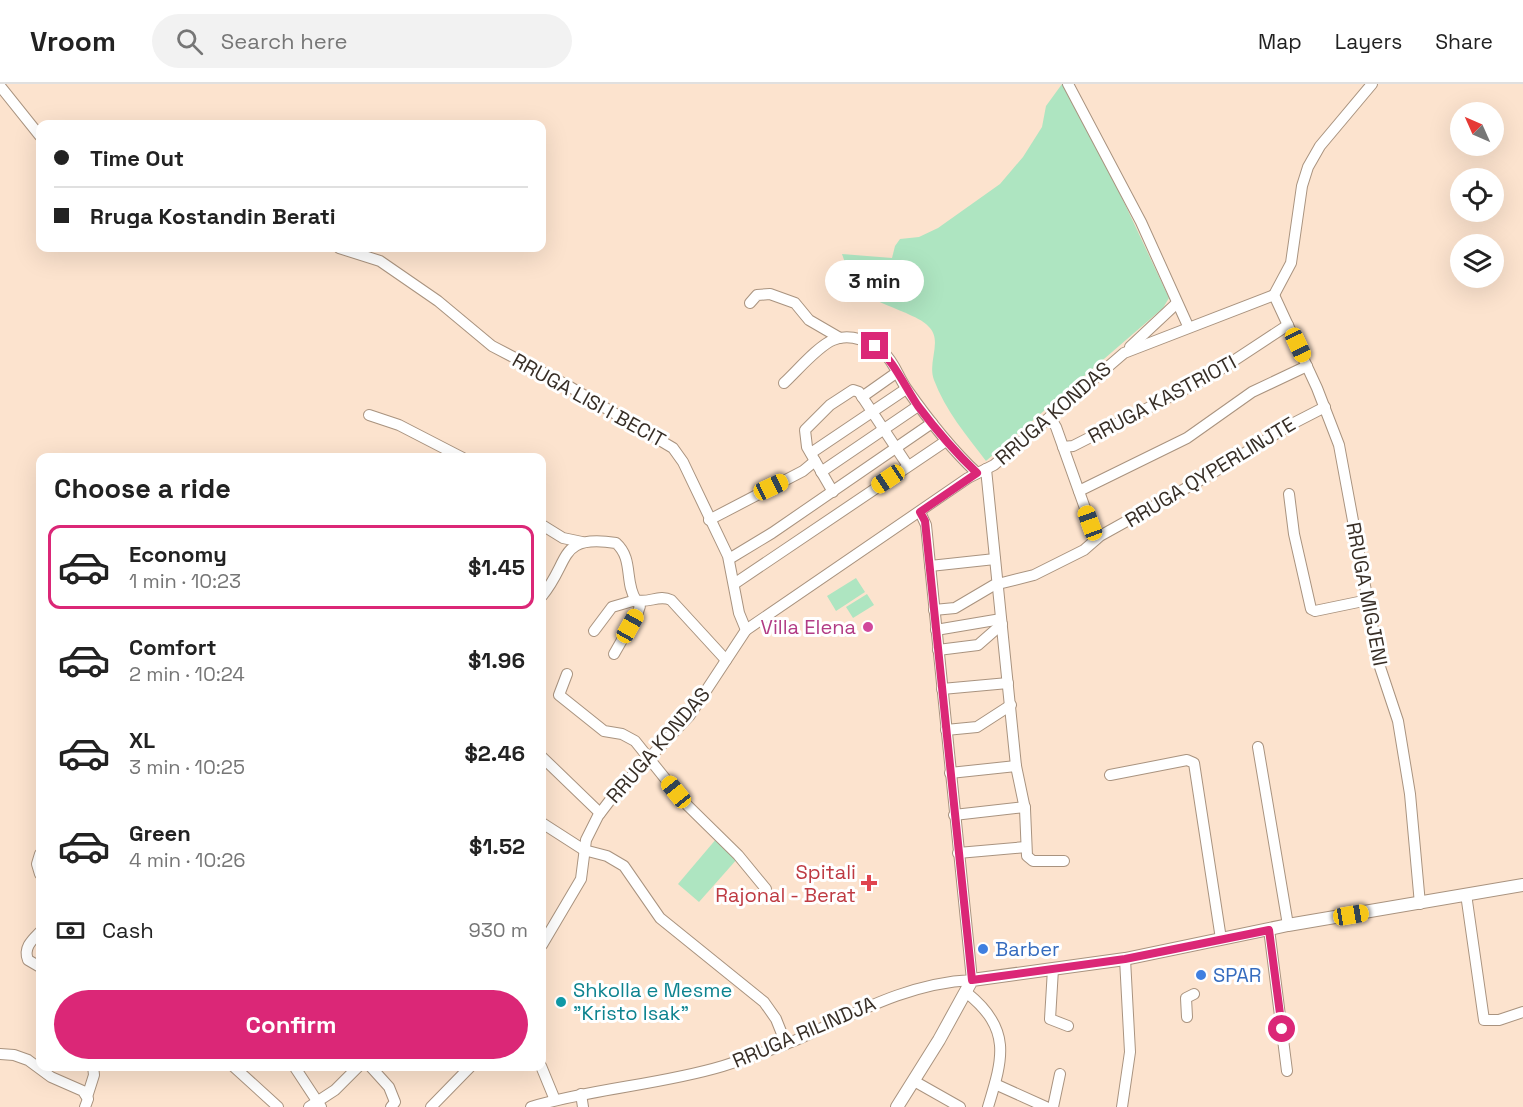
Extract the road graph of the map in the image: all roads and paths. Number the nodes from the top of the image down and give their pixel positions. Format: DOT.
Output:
graph roads {
  1 [pos="1068,84"];
  2 [pos="1372,84"];
  3 [pos="0,86"];
  4 [pos="36,131"];
  5 [pos="352,252"];
  6 [pos="1274,294"];
  7 [pos="750,303"];
  8 [pos="1177,303"];
  9 [pos="1288,325"];
  10 [pos="1188,326"];
  11 [pos="840,338"];
  12 [pos="1124,353"];
  13 [pos="1307,366"];
  14 [pos="896,373"];
  15 [pos="784,383"];
  16 [pos="906,389"];
  17 [pos="862,397"];
  18 [pos="918,406"];
  19 [pos="1325,407"];
  20 [pos="873,414"];
  21 [pos="369,415"];
  22 [pos="1050,417"];
  23 [pos="932,423"];
  24 [pos="883,430"];
  25 [pos="946,441"];
  26 [pos="1064,447"];
  27 [pos="895,448"];
  28 [pos="453,453"];
  29 [pos="813,457"];
  30 [pos="908,466"];
  31 [pos="981,471"];
  32 [pos="821,472"];
  33 [pos="1079,491"];
  34 [pos="833,492"];
  35 [pos="1289,494"];
  36 [pos="920,512"];
  37 [pos="709,520"];
  38 [pos="546,527"];
  39 [pos="1096,539"];
  40 [pos="582,542"];
  41 [pos="994,559"];
  42 [pos="729,560"];
  43 [pos="930,566"];
  44 [pos="734,584"];
  45 [pos="997,584"];
  46 [pos="546,591"];
  47 [pos="636,600"];
  48 [pos="1368,600"];
  49 [pos="934,610"];
  50 [pos="1001,621"];
  51 [pos="746,630"];
  52 [pos="936,630"];
  53 [pos="594,631"];
  54 [pos="938,650"];
  55 [pos="614,654"];
  56 [pos="726,660"];
  57 [pos="567,674"];
  58 [pos="1008,683"];
  59 [pos="942,690"];
  60 [pos="1011,705"];
  61 [pos="946,730"];
  62 [pos="1258,747"];
  63 [pos="647,759"];
  64 [pos="546,761"];
  65 [pos="1016,766"];
  66 [pos="950,773"];
  67 [pos="1110,775"];
  68 [pos="1025,807"];
  69 [pos="600,813"];
  70 [pos="954,815"];
  71 [pos="546,826"];
  72 [pos="1026,847"];
  73 [pos="584,850"];
  74 [pos="958,853"];
  75 [pos="1064,861"];
  76 [pos="1523,885"];
  77 [pos="766,889"];
  78 [pos="1466,894"];
  79 [pos="1420,904"];
  80 [pos="1288,925"];
  81 [pos="546,930"];
  82 [pos="1269,930"];
  83 [pos="36,936"];
  84 [pos="1221,939"];
  85 [pos="1125,959"];
  86 [pos="36,965"];
  87 [pos="1053,969"];
  88 [pos="972,980"];
  89 [pos="966,993"];
  90 [pos="1194,994"];
  91 [pos="1523,1012"];
  92 [pos="1187,1017"];
  93 [pos="1068,1026"];
  94 [pos="786,1044"];
  95 [pos="0,1054"];
  96 [pos="36,1066"];
  97 [pos="43,1071"];
  98 [pos="94,1071"];
  99 [pos="238,1071"];
  100 [pos="297,1071"];
  101 [pos="353,1071"];
  102 [pos="374,1071"];
  103 [pos="466,1071"];
  104 [pos="543,1071"];
  105 [pos="1287,1071"];
  106 [pos="1060,1074"];
  107 [pos="914,1081"];
  108 [pos="995,1084"];
  109 [pos="582,1095"];
  110 [pos="555,1100"];
  111 [pos="86,1102"];
  112 [pos="316,1106"];
  113 [pos="954,1106"];
  114 [pos="278,1107"];
  115 [pos="391,1107"];
  116 [pos="431,1107"];
  117 [pos="531,1107"];
  118 [pos="584,1107"];
  119 [pos="897,1107"];
  120 [pos="988,1107"];
  121 [pos="1046,1107"];
  122 [pos="1053,1107"];
  123 [pos="1122,1107"];
  1 -- 8 [label="street"];
  2 -- 6 [label="street"];
  3 -- 4 [label="street"];
  5 -- 37 [label="street, RRUGA LISI I BECIT"];
  6 -- 9 [label="street, RRUGA MIGJENI"];
  6 -- 10 [label="street, RRUGA KONDAS"];
  7 -- 11 [label="street"];
  8 -- 10 [label="street"];
  8 -- 12 [label="street"];
  9 -- 13 [label="street, RRUGA MIGJENI"];
  9 -- 26 [label="street, RRUGA KASTRIOTI"];
  10 -- 12 [label="street, RRUGA KONDAS"];
  11 -- 14 [label="street"];
  11 -- 15 [label="street"];
  12 -- 22 [label="street, RRUGA KONDAS"];
  13 -- 19 [label="street, RRUGA MIGJENI"];
  13 -- 33 [label="street"];
  14 -- 16 [label="street"];
  14 -- 17 [label="street"];
  16 -- 18 [label="street"];
  16 -- 20 [label="street"];
  17 -- 20 [label="street"];
  17 -- 29 [label="street"];
  18 -- 23 [label="street"];
  18 -- 24 [label="street"];
  19 -- 39 [label="street, RRUGA QYPERLINJTE"];
  19 -- 48 [label="street, RRUGA MIGJENI"];
  20 -- 24 [label="street"];
  20 -- 29 [label="street"];
  21 -- 28 [label="street"];
  22 -- 26 [label="street"];
  22 -- 31 [label="street, RRUGA KONDAS"];
  23 -- 25 [label="street"];
  23 -- 27 [label="street"];
  24 -- 27 [label="street"];
  24 -- 32 [label="street"];
  25 -- 30 [label="street"];
  25 -- 31 [label="street"];
  26 -- 33 [label="street"];
  27 -- 30 [label="street"];
  27 -- 34 [label="street"];
  29 -- 32 [label="street"];
  29 -- 37 [label="street"];
  30 -- 44 [label="street"];
  31 -- 36 [label="street, RRUGA KONDAS"];
  31 -- 41 [label="street"];
  32 -- 34 [label="street"];
  33 -- 39 [label="street"];
  34 -- 42 [label="street"];
  35 -- 48 [label="street"];
  36 -- 43 [label="street"];
  36 -- 51 [label="street, RRUGA KONDAS"];
  37 -- 42 [label="street, RRUGA LISI I BECIT"];
  38 -- 40 [label="street"];
  39 -- 45 [label="street, RRUGA QYPERLINJTE"];
  40 -- 46 [label="street"];
  40 -- 47 [label="street"];
  41 -- 43 [label="street"];
  41 -- 45 [label="street"];
  42 -- 44 [label="street, RRUGA LISI I BECIT"];
  43 -- 49 [label="street"];
  44 -- 51 [label="street, RRUGA LISI I BECIT"];
  45 -- 49 [label="street, RRUGA QYPERLINJTE"];
  45 -- 50 [label="street"];
  47 -- 53 [label="street"];
  47 -- 55 [label="street"];
  47 -- 56 [label="street"];
  48 -- 79 [label="street, RRUGA MIGJENI"];
  49 -- 52 [label="street"];
  50 -- 52 [label="street"];
  50 -- 54 [label="street"];
  50 -- 58 [label="street"];
  51 -- 56 [label="street, RRUGA KONDAS"];
  52 -- 54 [label="street"];
  54 -- 59 [label="street"];
  56 -- 63 [label="street, RRUGA KONDAS"];
  57 -- 63 [label="street"];
  58 -- 59 [label="street"];
  58 -- 60 [label="street"];
  59 -- 61 [label="street"];
  60 -- 61 [label="street"];
  60 -- 65 [label="street"];
  61 -- 66 [label="street"];
  62 -- 80 [label="street"];
  63 -- 69 [label="street, RRUGA KONDAS"];
  63 -- 77 [label="street"];
  64 -- 69 [label="street"];
  65 -- 66 [label="street"];
  65 -- 68 [label="street"];
  66 -- 70 [label="street"];
  67 -- 84 [label="street"];
  68 -- 70 [label="street"];
  68 -- 72 [label="street"];
  69 -- 73 [label="street, RRUGA KONDAS"];
  70 -- 74 [label="street"];
  71 -- 73 [label="street"];
  72 -- 74 [label="street"];
  72 -- 75 [label="street"];
  73 -- 81 [label="street, RRUGA KONDAS"];
  73 -- 94 [label="street"];
  74 -- 88 [label="street"];
  76 -- 78 [label="main road"];
  78 -- 79 [label="main road"];
  78 -- 91 [label="street"];
  79 -- 80 [label="main road"];
  80 -- 82 [label="main road"];
  82 -- 84 [label="main road"];
  82 -- 105 [label="street"];
  83 -- 86 [label="street"];
  84 -- 85 [label="main road"];
  85 -- 87 [label="main road"];
  85 -- 123 [label="street"];
  87 -- 88 [label="main road"];
  87 -- 93 [label="street"];
  88 -- 89 [label="main road"];
  88 -- 94 [label="street, RRUGA RILINDJA"];
  89 -- 107 [label="main road"];
  89 -- 108 [label="street"];
  90 -- 92 [label="street"];
  94 -- 109 [label="street, RRUGA RILINDJA"];
  95 -- 96 [label="street"];
  97 -- 111 [label="street"];
  98 -- 111 [label="street"];
  99 -- 114 [label="street"];
  100 -- 112 [label="street"];
  101 -- 112 [label="street"];
  102 -- 115 [label="street"];
  103 -- 116 [label="street"];
  104 -- 110 [label="street"];
  106 -- 122 [label="street"];
  107 -- 113 [label="street"];
  107 -- 119 [label="main road"];
  108 -- 120 [label="street"];
  108 -- 121 [label="street"];
  109 -- 110 [label="street, RRUGA RILINDJA"];
  109 -- 118 [label="street"];
  110 -- 117 [label="street, RRUGA RILINDJA"];
}
